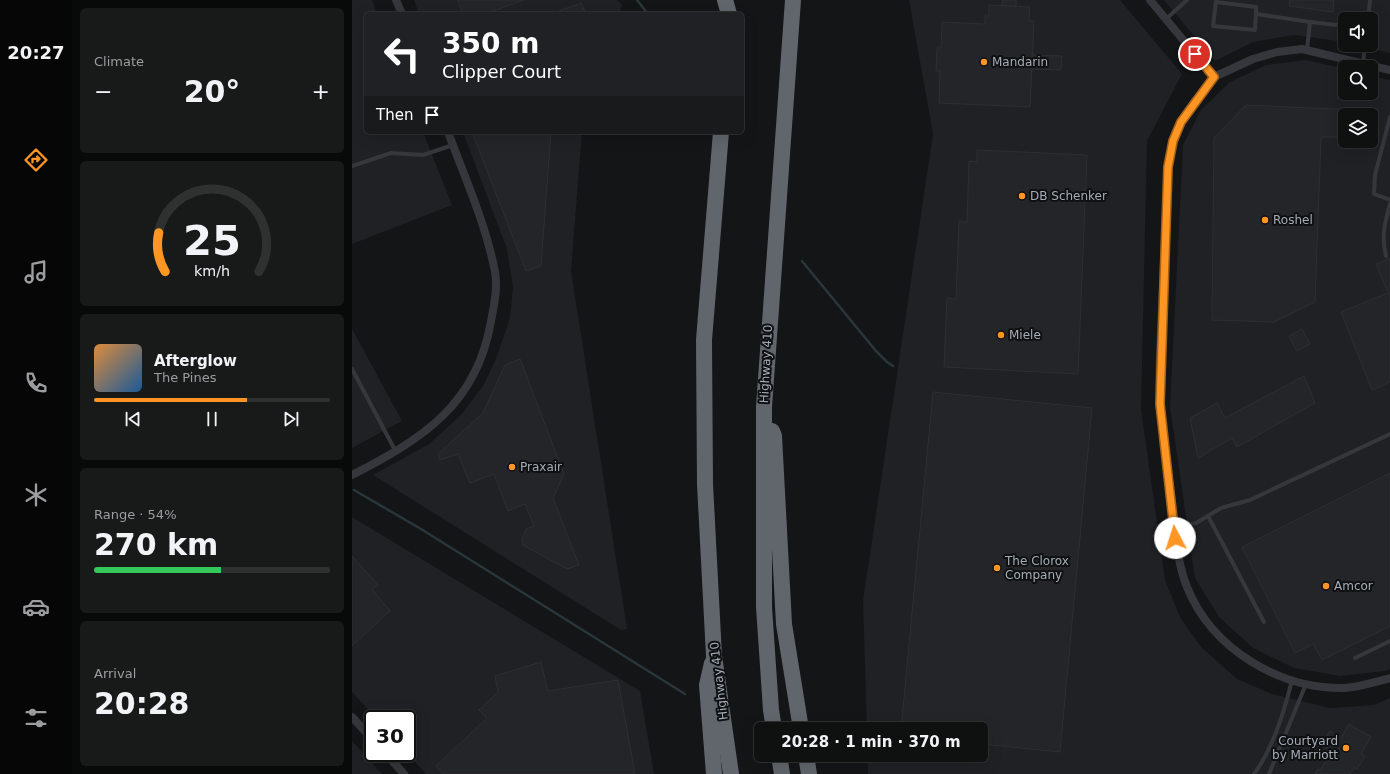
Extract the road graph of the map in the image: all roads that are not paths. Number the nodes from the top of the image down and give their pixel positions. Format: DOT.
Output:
graph roads {
  1 [pos="396,0"];
  2 [pos="725,0"];
  3 [pos="732,0"];
  4 [pos="793,0"];
  5 [pos="1150,0"];
  6 [pos="1187,0"];
  7 [pos="1370,0"];
  8 [pos="401,12"];
  9 [pos="729,12"];
  10 [pos="730,12"];
  11 [pos="1369,12"];
  12 [pos="1256,14"];
  13 [pos="1166,19"];
  14 [pos="1310,22"];
  15 [pos="1338,25"];
  16 [pos="1307,50"];
  17 [pos="1347,60"];
  18 [pos="1378,67"];
  19 [pos="1390,70"];
  20 [pos="1214,77"];
  21 [pos="1390,117"];
  22 [pos="449,134"];
  23 [pos="721,134"];
  24 [pos="453,145"];
  25 [pos="352,166"];
  26 [pos="1390,200"];
  27 [pos="1390,204"];
  28 [pos="1386,256"];
  29 [pos="352,369"];
  30 [pos="764,407"];
  31 [pos="1390,434"];
  32 [pos="396,452"];
  33 [pos="352,475"];
  34 [pos="1208,516"];
  35 [pos="1174,527"];
  36 [pos="1264,622"];
  37 [pos="1390,641"];
  38 [pos="714,656"];
  39 [pos="1355,658"];
  40 [pos="1390,678"];
  41 [pos="1292,680"];
  42 [pos="1306,684"];
  43 [pos="352,717"];
  44 [pos="773,722"];
  45 [pos="801,722"];
  46 [pos="364,730"];
  47 [pos="393,762"];
  48 [pos="780,762"];
  49 [pos="807,762"];
  50 [pos="404,774"];
  51 [pos="714,774"];
  52 [pos="731,774"];
  53 [pos="782,774"];
  54 [pos="809,774"];
  55 [pos="1254,774"];
  56 [pos="1269,774"];
  1 -- 8 [label="street"];
  2 -- 9 [label="highway"];
  3 -- 10 [label="highway"];
  4 -- 30 [label="highway, Highway 410"];
  5 -- 13 [label="street"];
  6 -- 13 [label="lane"];
  7 -- 11 [label="lane"];
  12 -- 12 [label="lane"];
  12 -- 14 [label="lane"];
  13 -- 20 [label="street"];
  14 -- 15 [label="lane"];
  14 -- 16 [label="lane"];
  16 -- 17 [label="street"];
  16 -- 20 [label="street"];
  18 -- 19 [label="street"];
  20 -- 35 [label="street"];
  21 -- 26 [label="lane"];
  22 -- 24 [label="street"];
  23 -- 38 [label="highway, Highway 410"];
  24 -- 25 [label="lane"];
  24 -- 32 [label="street"];
  27 -- 28 [label="lane"];
  29 -- 32 [label="lane"];
  30 -- 44 [label="highway, Highway 410"];
  30 -- 45 [label="highway"];
  31 -- 34 [label="lane"];
  32 -- 33 [label="street"];
  34 -- 35 [label="lane"];
  34 -- 36 [label="lane"];
  35 -- 41 [label="street"];
  37 -- 39 [label="lane"];
  38 -- 51 [label="highway"];
  38 -- 52 [label="highway, Highway 410"];
  40 -- 42 [label="street"];
  41 -- 42 [label="street"];
  41 -- 55 [label="lane"];
  42 -- 56 [label="lane"];
  43 -- 46 [label="street"];
  47 -- 50 [label="street"];
  48 -- 53 [label="highway"];
  49 -- 54 [label="highway"];
}
